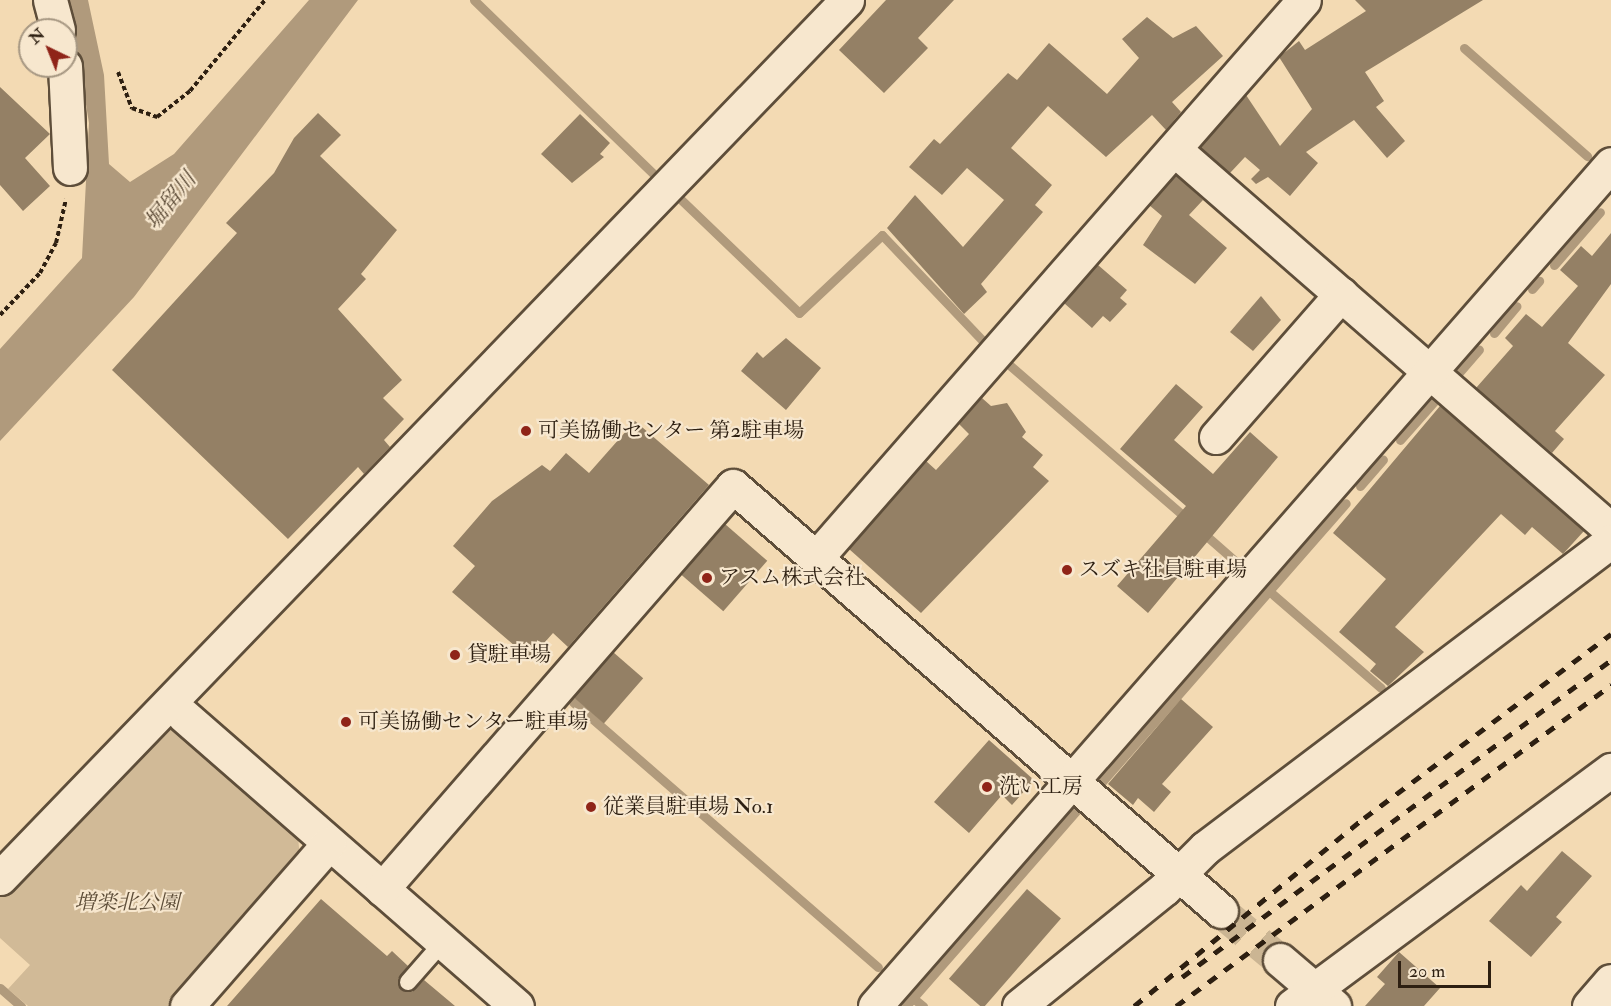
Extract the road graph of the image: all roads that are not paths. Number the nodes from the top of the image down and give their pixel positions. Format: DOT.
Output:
graph roads {
  1 [pos="50,0"];
  2 [pos="847,0"];
  3 [pos="1304,0"];
  4 [pos="55,18"];
  5 [pos="66,78"];
  6 [pos="1174,149"];
  7 [pos="1611,164"];
  8 [pos="70,168"];
  9 [pos="1341,294"];
  10 [pos="1429,371"];
  11 [pos="1216,437"];
  12 [pos="1611,530"];
  13 [pos="1611,541"];
  14 [pos="816,558"];
  15 [pos="183,716"];
  16 [pos="1611,770"];
  17 [pos="1072,782"];
  18 [pos="329,843"];
  19 [pos="1178,874"];
  20 [pos="0,878"];
  21 [pos="382,889"];
  22 [pos="1221,910"];
  23 [pos="443,942"];
  24 [pos="1280,960"];
  25 [pos="1611,981"];
  26 [pos="408,982"];
  27 [pos="1314,1000"];
  28 [pos="186,1006"];
  29 [pos="516,1006"];
  30 [pos="875,1006"];
  31 [pos="1019,1006"];
  32 [pos="1589,1006"];
  1 -- 4 [label="street"];
  2 -- 20 [label="street"];
  3 -- 6 [label="street"];
  5 -- 8 [label="street"];
  6 -- 9 [label="street"];
  6 -- 14 [label="street"];
  7 -- 10 [label="street"];
  9 -- 10 [label="street"];
  9 -- 11 [label="street"];
  10 -- 12 [label="street"];
  10 -- 17 [label="street"];
  13 -- 19 [label="street"];
  14 -- 17 [label="street"];
  14 -- 21 [label="street"];
  15 -- 18 [label="street"];
  16 -- 27 [label="street"];
  17 -- 19 [label="street"];
  17 -- 30 [label="street"];
  18 -- 21 [label="street"];
  18 -- 28 [label="street"];
  19 -- 22 [label="street"];
  19 -- 31 [label="street"];
  21 -- 23 [label="street"];
  23 -- 26 [label="lane"];
  23 -- 29 [label="street"];
  24 -- 27 [label="street"];
  25 -- 32 [label="street"];
}
